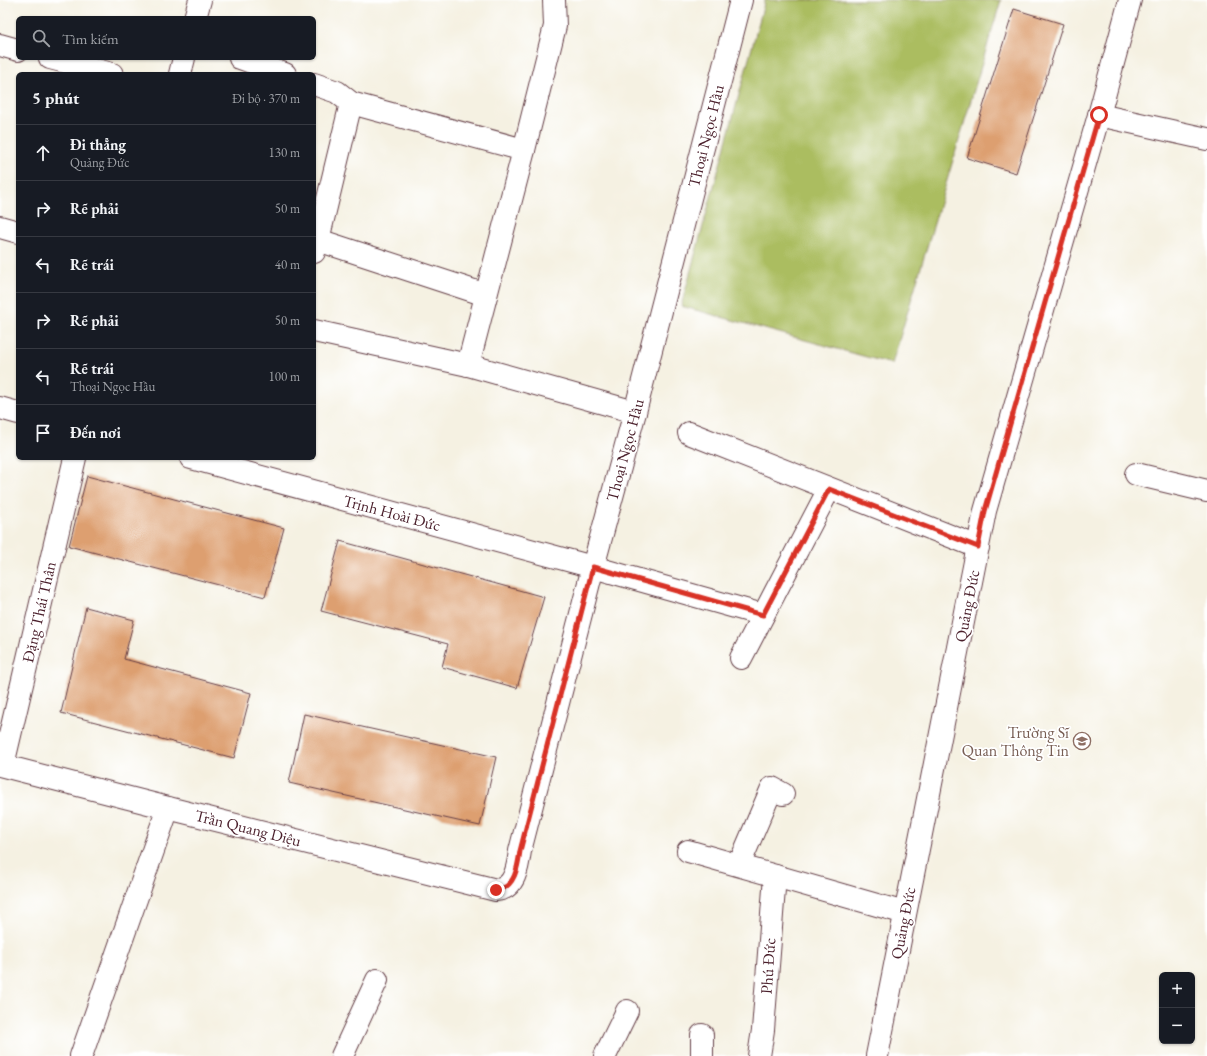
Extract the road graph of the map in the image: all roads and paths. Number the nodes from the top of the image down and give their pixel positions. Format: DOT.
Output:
graph roads {
  1 [pos="200,0"];
  2 [pos="554,0"];
  3 [pos="741,0"];
  4 [pos="1130,0"];
  5 [pos="196,16"];
  6 [pos="0,46"];
  7 [pos="16,50"];
  8 [pos="58,60"];
  9 [pos="184,60"];
  10 [pos="246,60"];
  11 [pos="104,72"];
  12 [pos="180,72"];
  13 [pos="279,72"];
  14 [pos="316,85"];
  15 [pos="351,103"];
  16 [pos="1099,115"];
  17 [pos="1207,139"];
  18 [pos="524,150"];
  19 [pos="0,227"];
  20 [pos="16,231"];
  21 [pos="316,246"];
  22 [pos="486,294"];
  23 [pos="316,331"];
  24 [pos="468,365"];
  25 [pos="0,408"];
  26 [pos="16,412"];
  27 [pos="636,412"];
  28 [pos="689,433"];
  29 [pos="75,460"];
  30 [pos="207,460"];
  31 [pos="247,465"];
  32 [pos="1136,474"];
  33 [pos="829,489"];
  34 [pos="1207,491"];
  35 [pos="978,547"];
  36 [pos="593,567"];
  37 [pos="763,615"];
  38 [pos="741,658"];
  39 [pos="1,765"];
  40 [pos="783,794"];
  41 [pos="168,808"];
  42 [pos="688,851"];
  43 [pos="739,865"];
  44 [pos="775,876"];
  45 [pos="496,890"];
  46 [pos="905,913"];
  47 [pos="377,980"];
  48 [pos="627,1011"];
  49 [pos="81,1056"];
  50 [pos="342,1056"];
  51 [pos="605,1056"];
  52 [pos="759,1056"];
  53 [pos="877,1056"];
  1 -- 5 [label="street"];
  2 -- 18 [label="street"];
  3 -- 27 [label="street, Thoại Ngọc Hầu"];
  4 -- 16 [label="street, Quảng Đức"];
  6 -- 7 [label="street"];
  8 -- 11 [label="street"];
  9 -- 12 [label="street"];
  10 -- 13 [label="street"];
  14 -- 15 [label="street"];
  15 -- 18 [label="street"];
  15 -- 21 [label="street"];
  16 -- 17 [label="street"];
  16 -- 35 [label="street, Quảng Đức"];
  18 -- 22 [label="street"];
  19 -- 20 [label="street"];
  21 -- 22 [label="street"];
  22 -- 24 [label="street"];
  23 -- 24 [label="street"];
  24 -- 27 [label="street"];
  25 -- 26 [label="street"];
  27 -- 36 [label="street, Thoại Ngọc Hầu"];
  28 -- 33 [label="street"];
  29 -- 39 [label="street, Đặng Thái Thân"];
  30 -- 31 [label="street, Trịnh Hoài Đức"];
  31 -- 36 [label="street, Trịnh Hoài Đức"];
  32 -- 34 [label="street"];
  33 -- 35 [label="street"];
  33 -- 37 [label="street"];
  35 -- 46 [label="street, Quảng Đức"];
  36 -- 37 [label="street, Trịnh Hoài Đức"];
  36 -- 45 [label="street, Thoại Ngọc Hầu"];
  37 -- 38 [label="street"];
  39 -- 41 [label="street, Trần Quang Diệu"];
  40 -- 43 [label="street"];
  41 -- 45 [label="street, Trần Quang Diệu"];
  41 -- 49 [label="street"];
  42 -- 43 [label="street"];
  43 -- 44 [label="street"];
  44 -- 46 [label="street"];
  44 -- 52 [label="street, Phú Đức"];
  46 -- 53 [label="street, Quảng Đức"];
  47 -- 50 [label="street"];
  48 -- 51 [label="street"];
}
